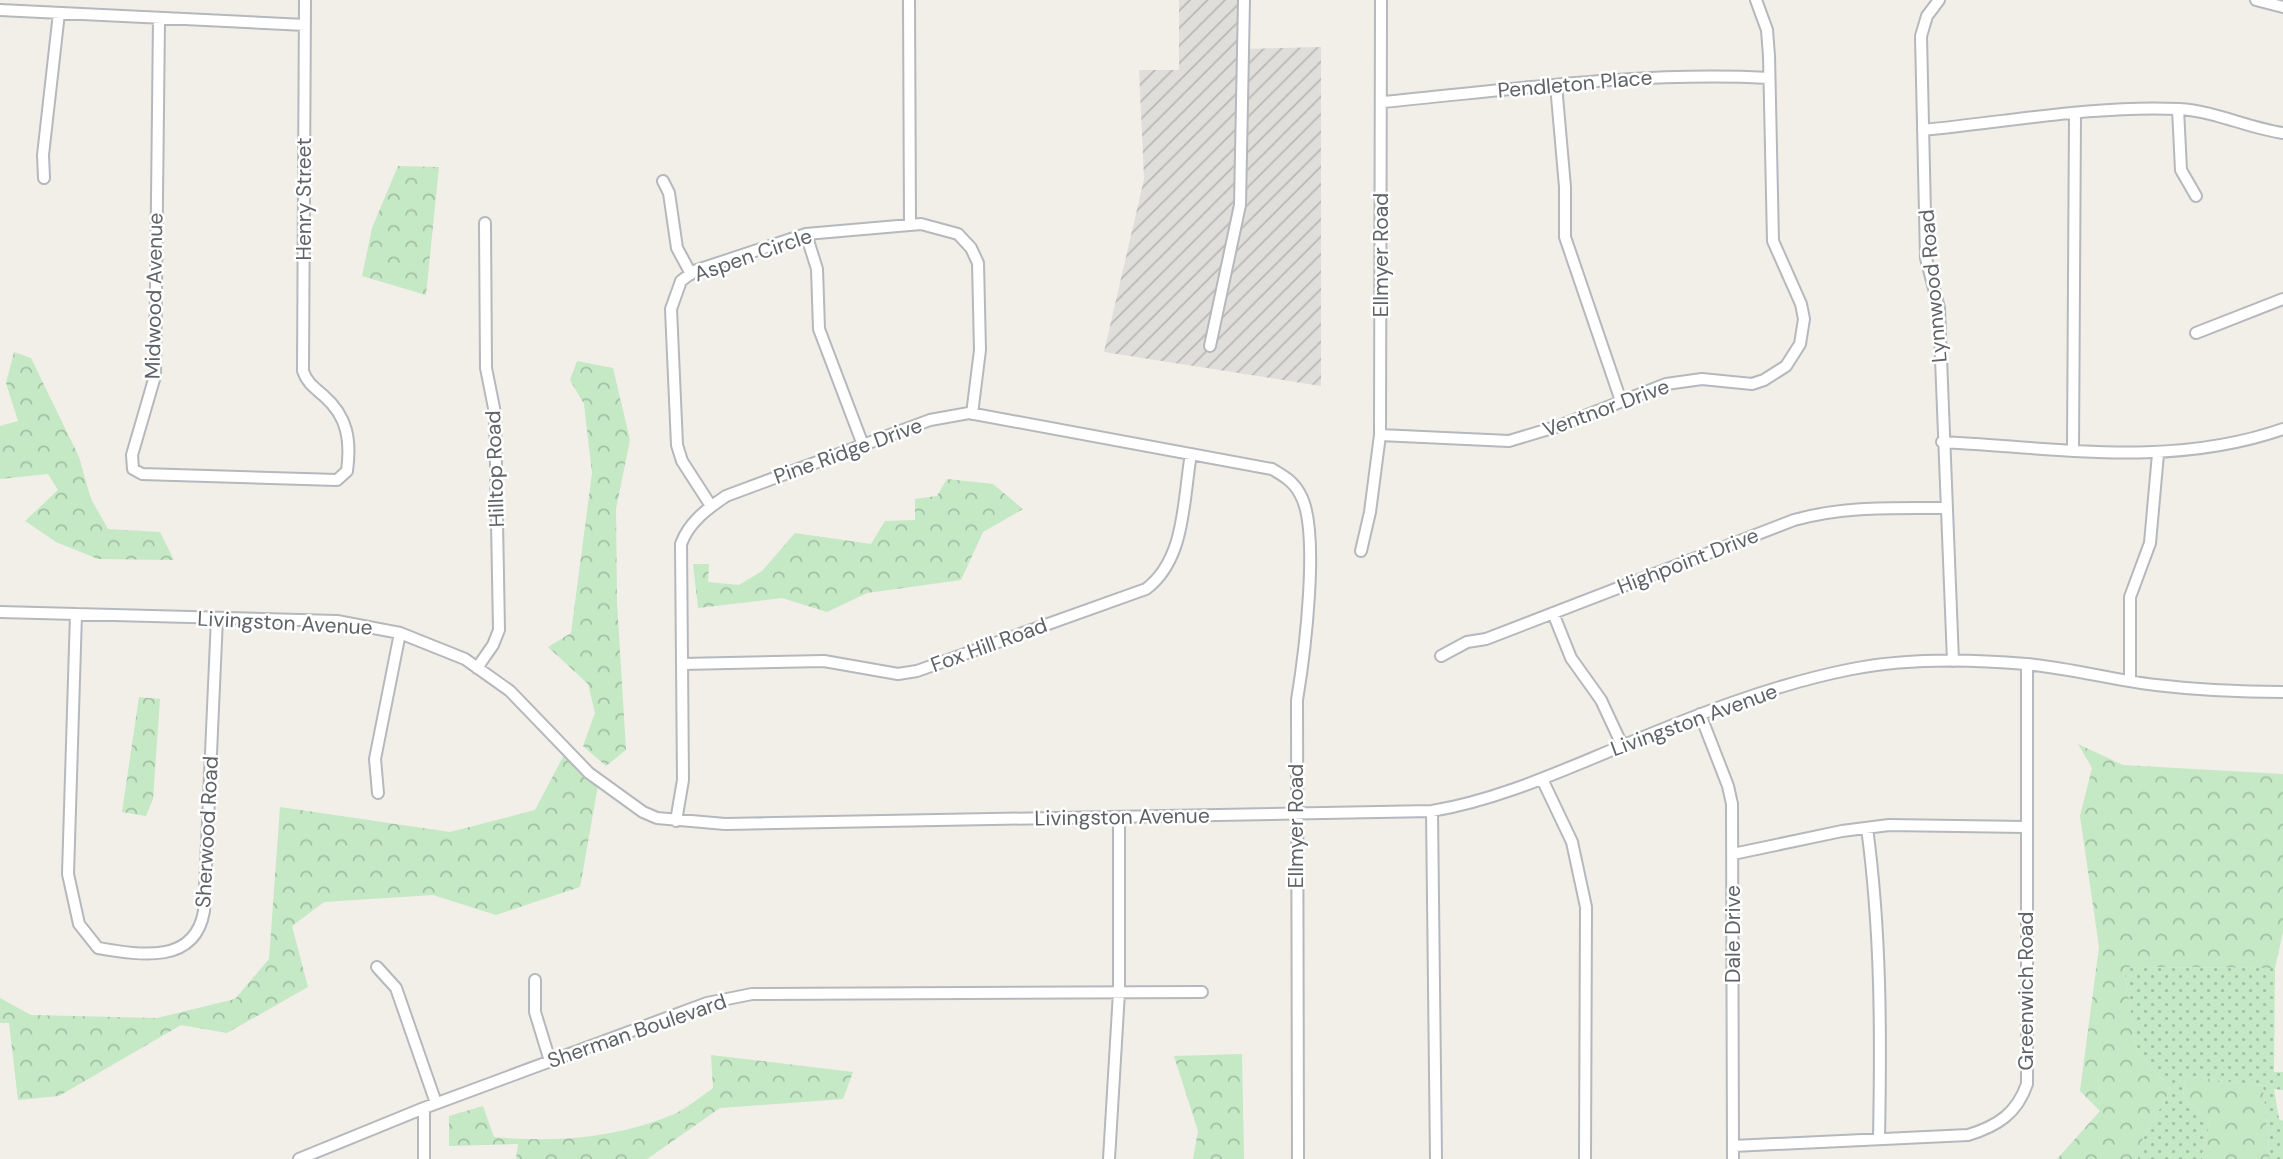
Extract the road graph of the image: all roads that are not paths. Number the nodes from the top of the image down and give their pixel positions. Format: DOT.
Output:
graph roads {
  1 [pos="305,0"];
  2 [pos="909,0"];
  3 [pos="1244,0"];
  4 [pos="1381,0"];
  5 [pos="1756,0"];
  6 [pos="1939,0"];
  7 [pos="2256,0"];
  8 [pos="2283,7"];
  9 [pos="0,10"];
  10 [pos="59,13"];
  11 [pos="159,20"];
  12 [pos="305,25"];
  13 [pos="1769,78"];
  14 [pos="1556,85"];
  15 [pos="1381,102"];
  16 [pos="2178,109"];
  17 [pos="2075,115"];
  18 [pos="1923,130"];
  19 [pos="2283,133"];
  20 [pos="44,178"];
  21 [pos="663,181"];
  22 [pos="2196,196"];
  23 [pos="485,223"];
  24 [pos="910,224"];
  25 [pos="806,233"];
  26 [pos="691,274"];
  27 [pos="2283,299"];
  28 [pos="2196,332"];
  29 [pos="1210,346"];
  30 [pos="318,391"];
  31 [pos="1621,401"];
  32 [pos="972,414"];
  33 [pos="2283,429"];
  34 [pos="1380,435"];
  35 [pos="1942,442"];
  36 [pos="863,445"];
  37 [pos="2073,448"];
  38 [pos="1191,454"];
  39 [pos="2158,454"];
  40 [pos="1301,494"];
  41 [pos="712,506"];
  42 [pos="1944,508"];
  43 [pos="1361,551"];
  44 [pos="0,612"];
  45 [pos="1553,613"];
  46 [pos="76,614"];
  47 [pos="217,618"];
  48 [pos="400,633"];
  49 [pos="1441,656"];
  50 [pos="1952,661"];
  51 [pos="682,664"];
  52 [pos="2027,664"];
  53 [pos="477,667"];
  54 [pos="2130,681"];
  55 [pos="2283,692"];
  56 [pos="1700,714"];
  57 [pos="1622,746"];
  58 [pos="1542,779"];
  59 [pos="378,793"];
  60 [pos="1432,811"];
  61 [pos="1295,814"];
  62 [pos="1119,817"];
  63 [pos="676,821"];
  64 [pos="2025,827"];
  65 [pos="1867,828"];
  66 [pos="1733,854"];
  67 [pos="377,967"];
  68 [pos="535,980"];
  69 [pos="1119,992"];
  70 [pos="1202,992"];
  71 [pos="550,1061"];
  72 [pos="436,1103"];
  73 [pos="424,1108"];
  74 [pos="1879,1138"];
  75 [pos="1733,1146"];
  76 [pos="299,1159"];
  77 [pos="424,1159"];
  78 [pos="1109,1159"];
  79 [pos="1298,1159"];
  80 [pos="1436,1159"];
  81 [pos="1585,1159"];
  82 [pos="1733,1159"];
  1 -- 12 [label="street, Henry Street"];
  2 -- 24 [label="street"];
  3 -- 29 [label="street"];
  4 -- 15 [label="street, Ellmyer Road"];
  5 -- 13 [label="street, Ventnor Drive"];
  6 -- 18 [label="street, Lynnwood Road"];
  7 -- 8 [label="street"];
  9 -- 10 [label="street"];
  10 -- 11 [label="street"];
  10 -- 20 [label="street"];
  11 -- 12 [label="street"];
  11 -- 30 [label="street, Midwood Avenue"];
  12 -- 30 [label="street, Henry Street"];
  13 -- 14 [label="street, Pendleton Place"];
  13 -- 31 [label="street, Ventnor Drive"];
  14 -- 15 [label="street, Pendleton Place"];
  14 -- 31 [label="street"];
  15 -- 34 [label="street, Ellmyer Road"];
  16 -- 17 [label="street"];
  16 -- 19 [label="street"];
  16 -- 22 [label="street"];
  17 -- 18 [label="street"];
  17 -- 37 [label="street"];
  18 -- 35 [label="street, Lynnwood Road"];
  21 -- 26 [label="street"];
  23 -- 53 [label="street, Hilltop Road"];
  24 -- 25 [label="street, Aspen Circle"];
  24 -- 32 [label="street, Aspen Circle"];
  25 -- 26 [label="street, Aspen Circle"];
  25 -- 36 [label="street"];
  26 -- 41 [label="street, Aspen Circle"];
  27 -- 28 [label="street"];
  31 -- 34 [label="street, Ventnor Drive"];
  32 -- 36 [label="street, Pine Ridge Drive"];
  32 -- 38 [label="street, Pine Ridge Drive"];
  33 -- 39 [label="street"];
  34 -- 43 [label="street, Ellmyer Road"];
  35 -- 37 [label="street"];
  35 -- 42 [label="street, Lynnwood Road"];
  36 -- 41 [label="street, Pine Ridge Drive"];
  37 -- 39 [label="street"];
  38 -- 40 [label="street, Pine Ridge Drive"];
  38 -- 51 [label="street, Fox Hill Road"];
  39 -- 54 [label="street"];
  40 -- 61 [label="street, Ellmyer Road"];
  41 -- 51 [label="street, Pine Ridge Drive"];
  42 -- 45 [label="street, Highpoint Drive"];
  42 -- 50 [label="street, Lynnwood Road"];
  44 -- 46 [label="street, Livingston Avenue"];
  45 -- 49 [label="street, Highpoint Drive"];
  45 -- 57 [label="street"];
  46 -- 47 [label="street, Livingston Avenue"];
  46 -- 47 [label="street, Sherwood Road"];
  47 -- 48 [label="street, Livingston Avenue"];
  48 -- 53 [label="street, Livingston Avenue"];
  48 -- 59 [label="street"];
  50 -- 52 [label="street, Livingston Avenue"];
  50 -- 56 [label="street, Livingston Avenue"];
  51 -- 63 [label="street, Pine Ridge Drive"];
  52 -- 54 [label="street, Livingston Avenue"];
  52 -- 64 [label="street, Greenwich Road"];
  53 -- 63 [label="street, Livingston Avenue"];
  54 -- 55 [label="street, Livingston Avenue"];
  56 -- 57 [label="street, Livingston Avenue"];
  56 -- 66 [label="street, Dale Drive"];
  57 -- 58 [label="street, Livingston Avenue"];
  58 -- 60 [label="street, Livingston Avenue"];
  58 -- 81 [label="street"];
  60 -- 61 [label="street, Livingston Avenue"];
  60 -- 80 [label="street"];
  61 -- 62 [label="street, Livingston Avenue"];
  61 -- 79 [label="street, Ellmyer Road"];
  62 -- 63 [label="street, Livingston Avenue"];
  62 -- 69 [label="street"];
  64 -- 65 [label="street"];
  64 -- 74 [label="street, Greenwich Road"];
  65 -- 66 [label="street"];
  65 -- 74 [label="street"];
  66 -- 75 [label="street, Dale Drive"];
  67 -- 72 [label="street"];
  68 -- 71 [label="street"];
  69 -- 70 [label="street, Sherman Boulevard"];
  69 -- 71 [label="street, Sherman Boulevard"];
  69 -- 78 [label="street"];
  71 -- 72 [label="street, Sherman Boulevard"];
  72 -- 73 [label="street, Sherman Boulevard"];
  73 -- 76 [label="street, Sherman Boulevard"];
  73 -- 77 [label="street"];
  74 -- 75 [label="street, Greenwich Road"];
  75 -- 82 [label="street, Dale Drive"];
}
